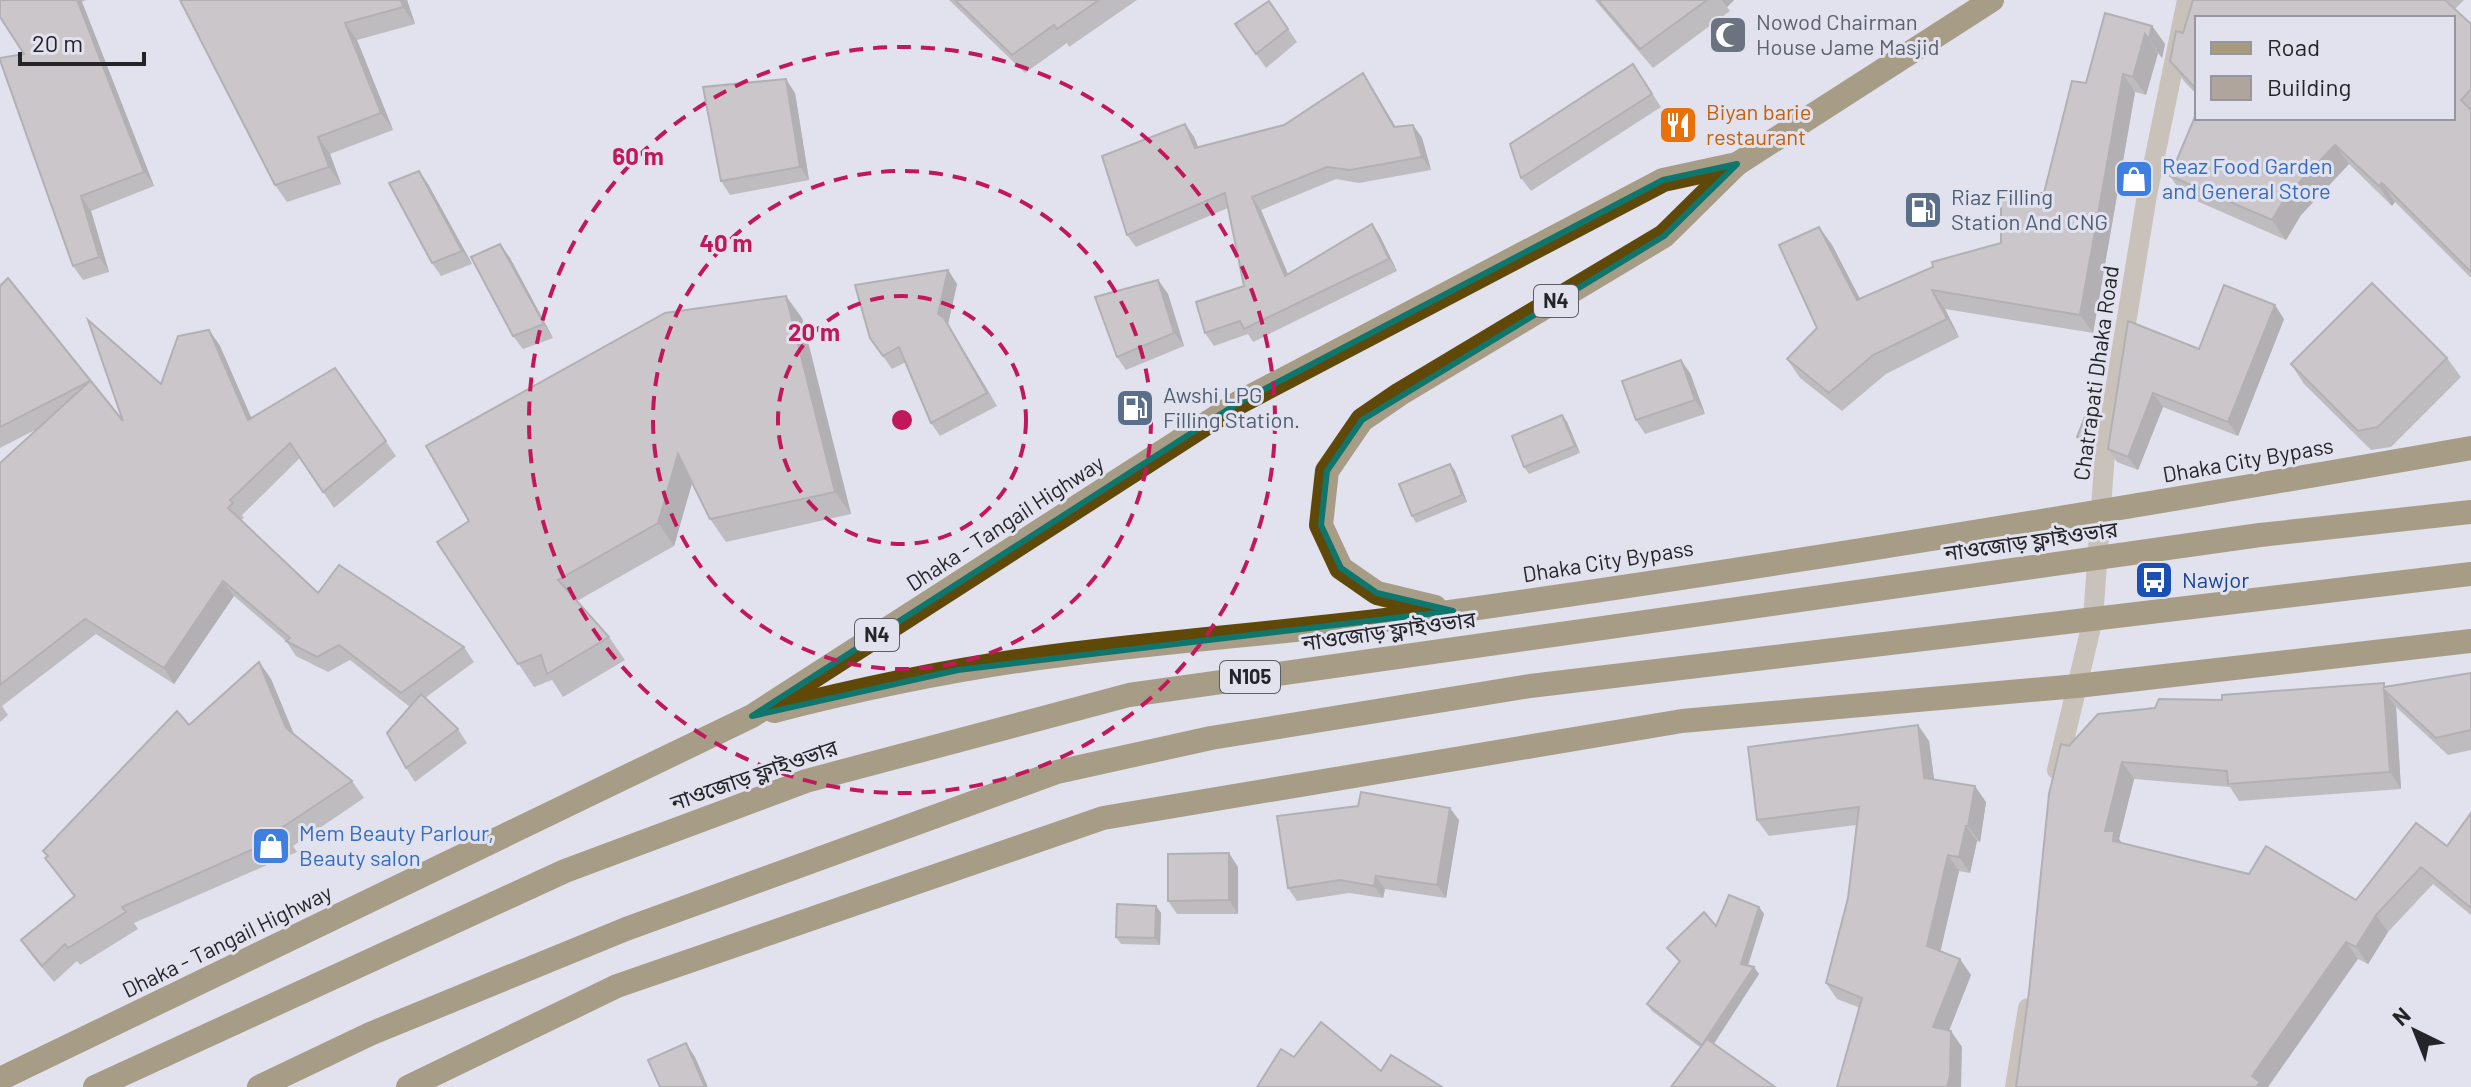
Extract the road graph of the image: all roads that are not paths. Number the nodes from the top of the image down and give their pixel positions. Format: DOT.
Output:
graph roads {
  1 [pos="1992,0"];
  2 [pos="2187,0"];
  3 [pos="1737,164"];
  4 [pos="2471,448"];
  5 [pos="2101,512"];
  6 [pos="2471,512"];
  7 [pos="2471,574"];
  8 [pos="1453,611"];
  9 [pos="2471,641"];
  10 [pos="2077,686"];
  11 [pos="752,716"];
  12 [pos="2051,794"];
  13 [pos="2029,992"];
  14 [pos="0,1079"];
  15 [pos="95,1087"];
  16 [pos="259,1087"];
  17 [pos="408,1087"];
  18 [pos="2015,1087"];
  1 -- 3 [label="highway, Dhaka - Tangail Highway / N4"];
  2 -- 5 [label="street, Chatrapati Dhaka Road"];
  3 -- 8 [label="highway, Dhaka - Tangail Highway / N4"];
  3 -- 11 [label="highway, Dhaka - Tangail Highway / N4"];
  4 -- 5 [label="highway, Dhaka City Bypass / N105"];
  5 -- 8 [label="highway, Dhaka City Bypass / N105"];
  5 -- 10 [label="street, Chatrapati Dhaka Road"];
  6 -- 15 [label="highway, নাওজোড় ফ্লাইওভার / N105"];
  7 -- 16 [label="highway, N105"];
  8 -- 11 [label="highway, Dhaka City Bypass / N105"];
  9 -- 10 [label="highway"];
  10 -- 12 [label="street, Chatrapati Dhaka Road"];
  10 -- 17 [label="highway"];
  11 -- 14 [label="highway, Dhaka - Tangail Highway / N4"];
  13 -- 18 [label="street"];
}
